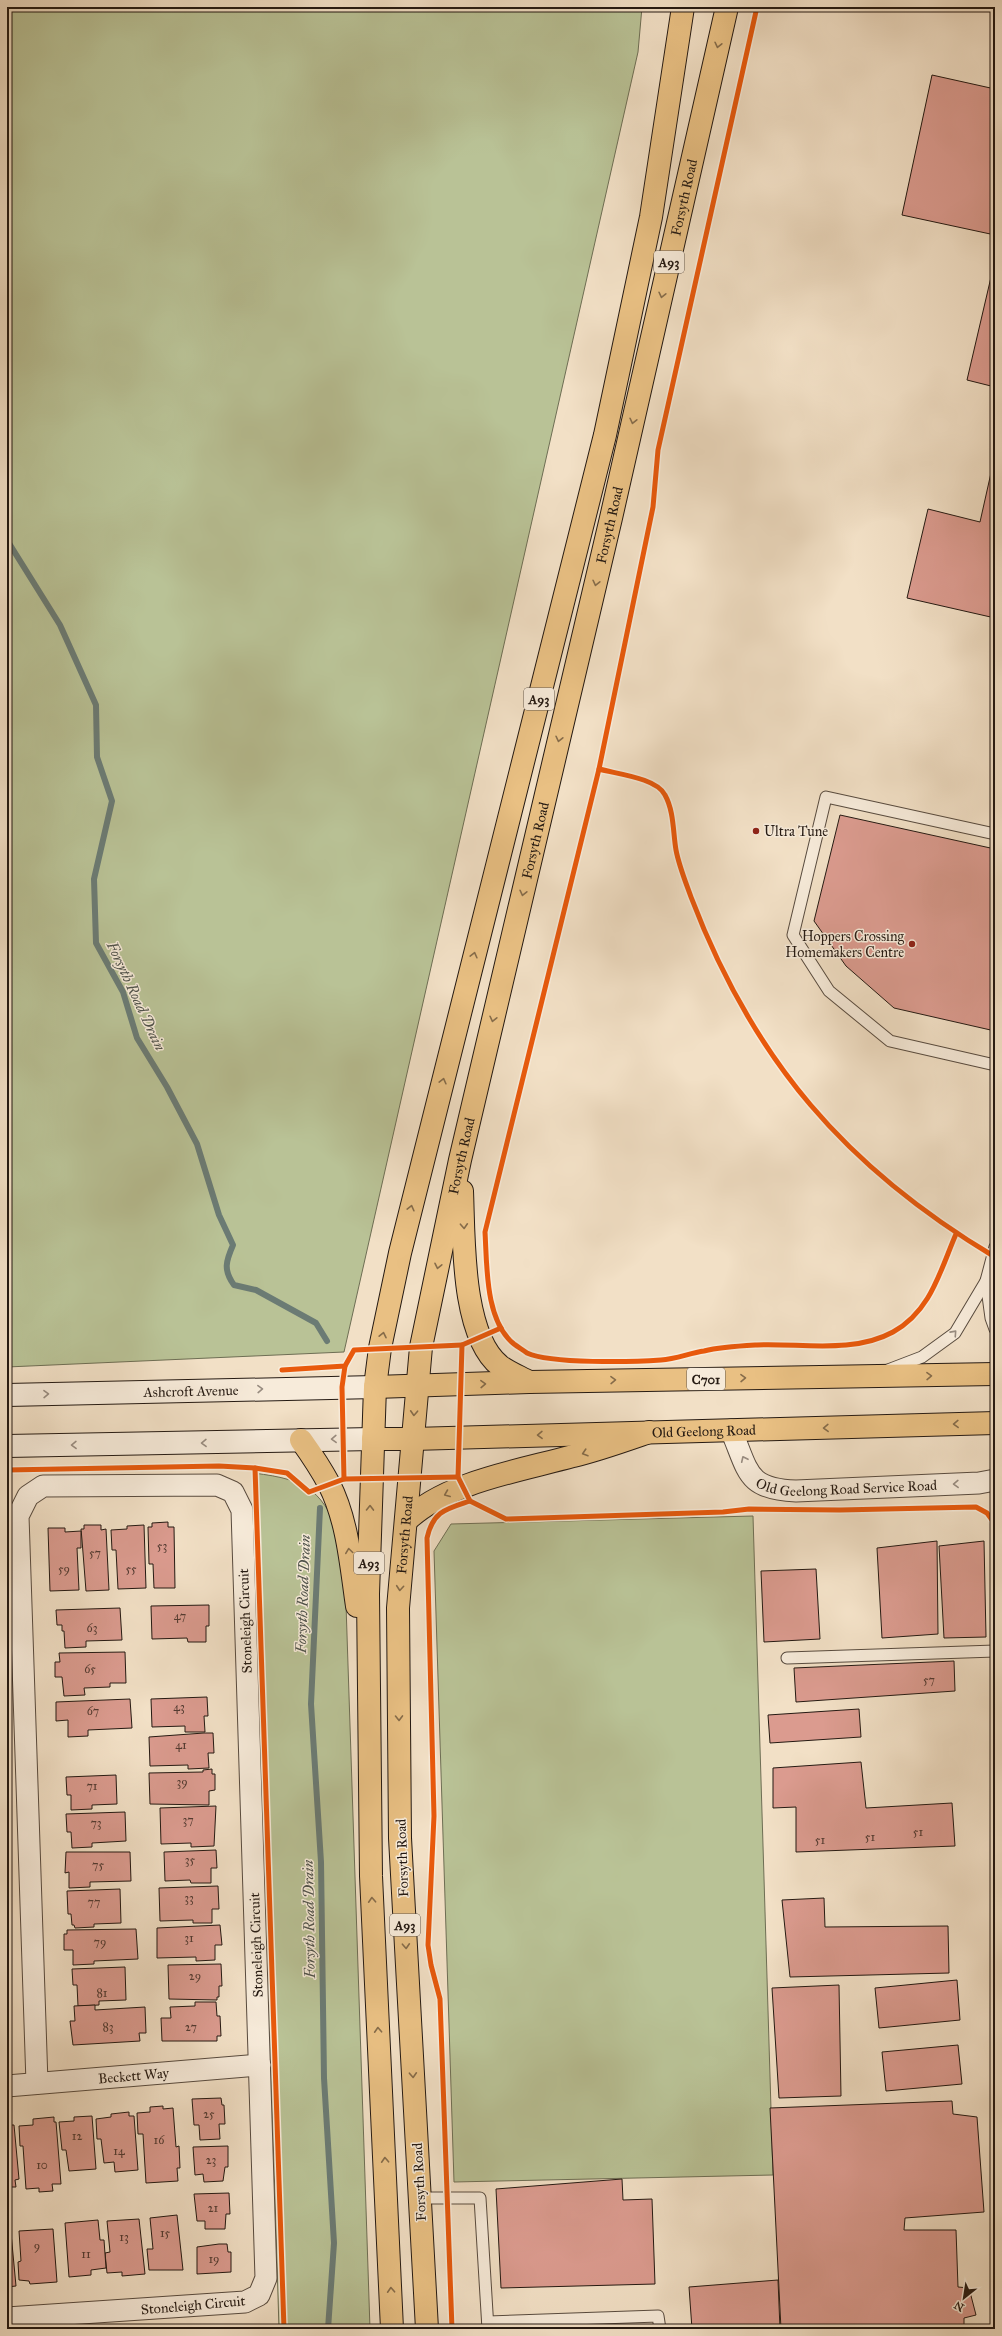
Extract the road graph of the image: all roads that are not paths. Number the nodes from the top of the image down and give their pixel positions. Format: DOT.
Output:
graph roads {
  1 [pos="683,7"];
  2 [pos="727,7"];
  3 [pos="995,834"];
  4 [pos="995,1065"];
  5 [pos="460,1160"];
  6 [pos="994,1252"];
  7 [pos="986,1281"];
  8 [pos="995,1329"];
  9 [pos="995,1374"];
  10 [pos="871,1376"];
  11 [pos="529,1382"];
  12 [pos="416,1386"];
  13 [pos="375,1387"];
  14 [pos="7,1395"];
  15 [pos="995,1423"];
  16 [pos="731,1430"];
  17 [pos="649,1432"];
  18 [pos="372,1439"];
  19 [pos="301,1440"];
  20 [pos="413,1440"];
  21 [pos="7,1446"];
  22 [pos="995,1480"];
  23 [pos="406,1521"];
  24 [pos="995,1651"];
  25 [pos="788,1658"];
  26 [pos="369,1686"];
  27 [pos="260,2065"];
  28 [pos="36,2083"];
  29 [pos="7,2086"];
  30 [pos="420,2198"];
  31 [pos="7,2318"];
  32 [pos="488,2325"];
  33 [pos="392,2329"];
  34 [pos="427,2329"];
  35 [pos="660,2329"];
  13 -- 1 [label="main road, Forsyth Road / A93, one-way"];
  2 -- 5 [label="main road, Forsyth Road / A93, one-way"];
  3 -- 4 [label="lane"];
  5 -- 11 [label="main road, one-way"];
  5 -- 12 [label="main road, Forsyth Road / A93, one-way"];
  6 -- 7 [label="lane"];
  7 -- 8 [label="lane"];
  10 -- 7 [label="lane, one-way"];
  10 -- 9 [label="main road, C701, one-way"];
  11 -- 10 [label="main road, C701, one-way"];
  12 -- 11 [label="main road, C701, one-way"];
  12 -- 13 [label="main road, C701"];
  12 -- 20 [label="main road, Forsyth Road / A93, one-way"];
  14 -- 13 [label="main road, Ashcroft Avenue, one-way"];
  13 -- 18 [label="main road, Forsyth Road / A93"];
  15 -- 16 [label="main road, Old Geelong Road, one-way"];
  16 -- 17 [label="main road, Old Geelong Road"];
  22 -- 16 [label="street, Old Geelong Road Service Road, one-way"];
  17 -- 20 [label="main road, Old Geelong Road, one-way"];
  17 -- 23 [label="main road, one-way"];
  18 -- 19 [label="main road, one-way"];
  18 -- 20 [label="main road, Old Geelong Road"];
  26 -- 18 [label="main road, Forsyth Road / A93, one-way"];
  19 -- 21 [label="main road, one-way"];
  26 -- 19 [label="main road, one-way"];
  20 -- 23 [label="main road, Forsyth Road / A93"];
  23 -- 30 [label="main road, Forsyth Road / A93, one-way"];
  24 -- 25 [label="lane"];
  33 -- 26 [label="main road, Forsyth Road / A93, one-way"];
  27 -- 28 [label="street, Beckett Way"];
  27 -- 28 [label="street, Stoneleigh Circuit"];
  27 -- 31 [label="street, Stoneleigh Circuit"];
  28 -- 29 [label="street, Beckett Way"];
  30 -- 32 [label="lane"];
  30 -- 34 [label="main road, Forsyth Road / A93"];
  32 -- 35 [label="lane"];
}
